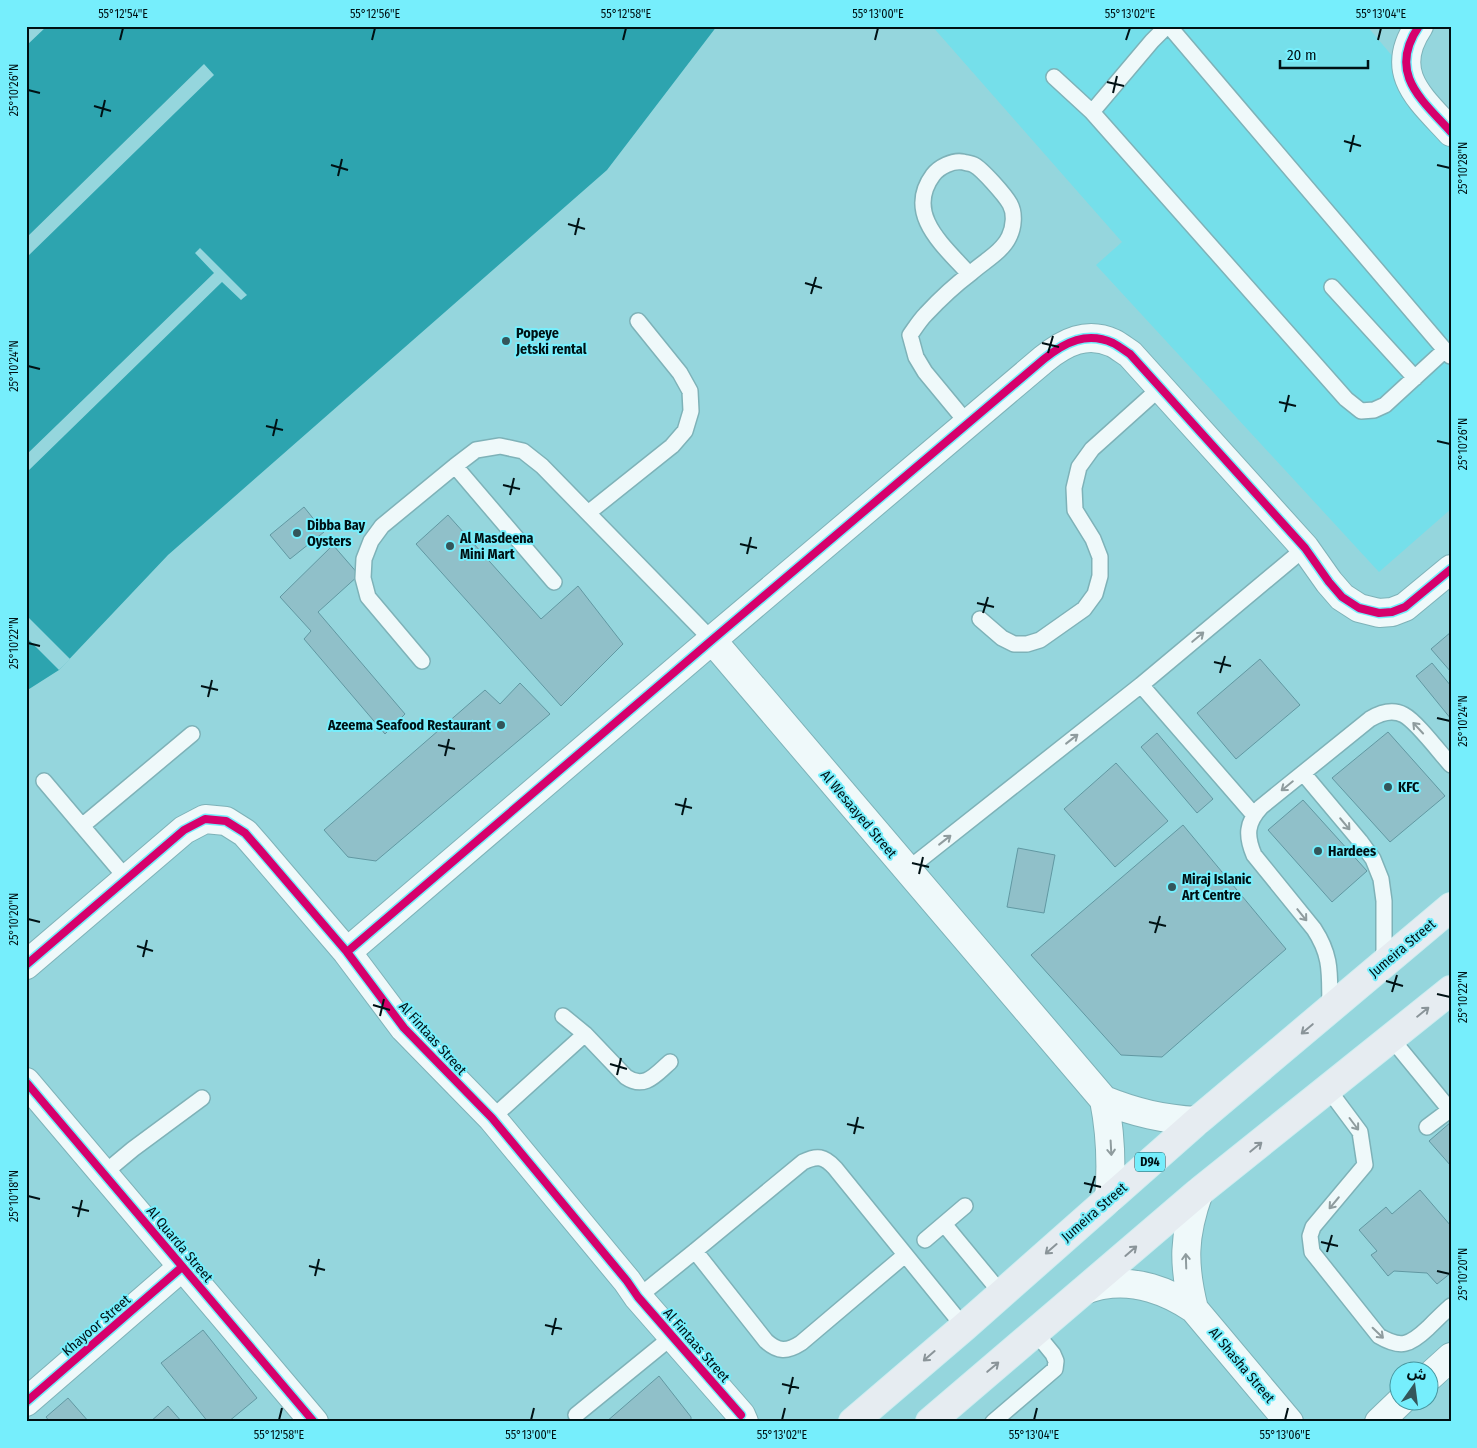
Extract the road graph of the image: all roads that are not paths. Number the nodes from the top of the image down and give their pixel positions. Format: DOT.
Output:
graph roads {
  1 [pos="1168,26"];
  2 [pos="1419,26"];
  3 [pos="1054,77"];
  4 [pos="1092,112"];
  5 [pos="1451,132"];
  6 [pos="969,274"];
  7 [pos="1332,287"];
  8 [pos="638,321"];
  9 [pos="1448,354"];
  10 [pos="1415,378"];
  11 [pos="1160,388"];
  12 [pos="968,424"];
  13 [pos="455,466"];
  14 [pos="588,513"];
  15 [pos="1306,548"];
  16 [pos="1451,569"];
  17 [pos="554,582"];
  18 [pos="980,619"];
  19 [pos="712,640"];
  20 [pos="422,661"];
  21 [pos="1141,685"];
  22 [pos="192,734"];
  23 [pos="1451,765"];
  24 [pos="1303,773"];
  25 [pos="44,781"];
  26 [pos="1254,815"];
  27 [pos="82,826"];
  28 [pos="907,870"];
  29 [pos="127,879"];
  30 [pos="1451,907"];
  31 [pos="347,952"];
  32 [pos="1384,964"];
  33 [pos="26,965"];
  34 [pos="1451,990"];
  35 [pos="1330,1009"];
  36 [pos="563,1016"];
  37 [pos="585,1034"];
  38 [pos="1391,1038"];
  39 [pos="670,1062"];
  40 [pos="26,1082"];
  41 [pos="1328,1089"];
  42 [pos="202,1098"];
  43 [pos="1104,1100"];
  44 [pos="1450,1109"];
  45 [pos="492,1118"];
  46 [pos="1197,1121"];
  47 [pos="1427,1127"];
  48 [pos="103,1174"];
  49 [pos="1199,1192"];
  50 [pos="1109,1199"];
  51 [pos="965,1206"];
  52 [pos="944,1224"];
  53 [pos="926,1240"];
  54 [pos="695,1252"];
  55 [pos="905,1254"];
  56 [pos="182,1267"];
  57 [pos="1084,1290"];
  58 [pos="1001,1294"];
  59 [pos="638,1297"];
  60 [pos="1451,1306"];
  61 [pos="1194,1309"];
  62 [pos="964,1327"];
  63 [pos="1035,1332"];
  64 [pos="673,1336"];
  65 [pos="1451,1357"];
  66 [pos="1440,1367"];
  67 [pos="26,1402"];
  68 [pos="1392,1410"];
  69 [pos="576,1415"];
  70 [pos="746,1420"];
  71 [pos="314,1422"];
  72 [pos="853,1422"];
  73 [pos="930,1422"];
  74 [pos="993,1422"];
  75 [pos="1289,1422"];
  76 [pos="1379,1422"];
  1 -- 4 [label="lane"];
  1 -- 9 [label="lane"];
  2 -- 5 [label="street"];
  3 -- 4 [label="lane"];
  4 -- 10 [label="lane"];
  6 -- 6 [label="lane"];
  6 -- 12 [label="lane"];
  7 -- 10 [label="lane"];
  8 -- 14 [label="lane"];
  9 -- 10 [label="lane"];
  11 -- 12 [label="street"];
  11 -- 15 [label="street"];
  11 -- 18 [label="lane"];
  12 -- 19 [label="street"];
  13 -- 14 [label="lane"];
  13 -- 17 [label="lane"];
  13 -- 20 [label="lane"];
  14 -- 19 [label="lane"];
  15 -- 16 [label="street"];
  21 -- 15 [label="lane, one-way"];
  19 -- 28 [label="street, Al Wesaayed Street"];
  19 -- 31 [label="street"];
  21 -- 26 [label="lane"];
  28 -- 21 [label="lane, one-way"];
  22 -- 27 [label="lane"];
  23 -- 24 [label="lane, one-way"];
  24 -- 26 [label="lane, one-way"];
  24 -- 32 [label="lane, one-way"];
  25 -- 27 [label="lane"];
  26 -- 35 [label="lane, one-way"];
  27 -- 29 [label="lane"];
  28 -- 43 [label="street, Al Wesaayed Street"];
  29 -- 31 [label="street, Al Fintaas Street"];
  29 -- 33 [label="street, Al Fintaas Street"];
  30 -- 32 [label="main road, Jumeira Street / D94"];
  31 -- 45 [label="street, Al Fintaas Street"];
  32 -- 35 [label="main road, Jumeira Street / D94"];
  38 -- 34 [label="main road, one-way"];
  35 -- 46 [label="main road, Jumeira Street / D94, one-way"];
  36 -- 37 [label="lane"];
  37 -- 39 [label="lane"];
  37 -- 45 [label="lane"];
  38 -- 41 [label="main road"];
  38 -- 44 [label="lane"];
  40 -- 48 [label="street, Al Quarda Street"];
  49 -- 41 [label="main road, one-way"];
  41 -- 60 [label="lane, one-way"];
  42 -- 48 [label="lane"];
  43 -- 46 [label="street, Al Wesaayed Street"];
  43 -- 50 [label="street, Al Wesaayed Street, one-way"];
  44 -- 47 [label="lane"];
  45 -- 59 [label="street, Al Fintaas Street"];
  46 -- 50 [label="main road, Jumeira Street / D94"];
  48 -- 56 [label="street, Al Quarda Street"];
  57 -- 49 [label="main road, one-way"];
  61 -- 49 [label="street, Al Shasha Street, one-way"];
  50 -- 58 [label="main road, Jumeira Street / D94, one-way"];
  51 -- 52 [label="lane"];
  52 -- 53 [label="lane"];
  52 -- 58 [label="lane"];
  54 -- 55 [label="lane"];
  54 -- 55 [label="lane"];
  54 -- 59 [label="lane"];
  55 -- 62 [label="lane"];
  56 -- 67 [label="street, Khayoor Street"];
  56 -- 71 [label="street, Al Quarda Street"];
  57 -- 61 [label="street, Al Shasha Street"];
  57 -- 63 [label="main road"];
  58 -- 62 [label="main road, Jumeira Street / D94"];
  59 -- 64 [label="street, Al Fintaas Street"];
  61 -- 75 [label="street, Al Shasha Street"];
  62 -- 72 [label="main road, Jumeira Street / D94, one-way"];
  73 -- 63 [label="main road, one-way"];
  63 -- 74 [label="lane"];
  64 -- 69 [label="lane"];
  64 -- 70 [label="street, Al Fintaas Street"];
  65 -- 66 [label="street"];
  68 -- 76 [label="street"];
}
